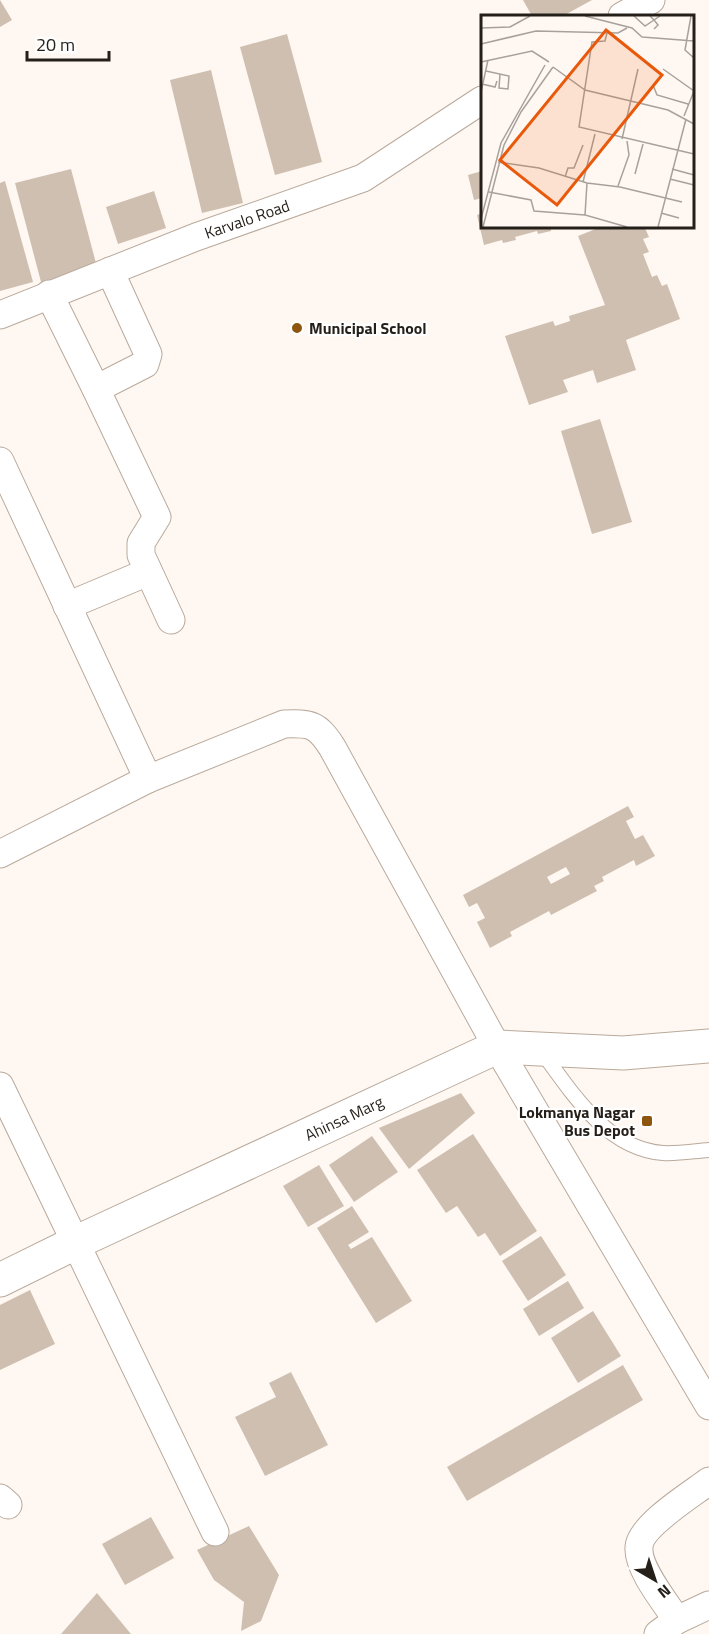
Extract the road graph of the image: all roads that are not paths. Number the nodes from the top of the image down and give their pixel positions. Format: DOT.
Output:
graph roads {
  1 [pos="651,0"];
  2 [pos="624,15"];
  3 [pos="481,101"];
  4 [pos="110,271"];
  5 [pos="49,294"];
  6 [pos="0,315"];
  7 [pos="96,389"];
  8 [pos="0,461"];
  9 [pos="147,572"];
  10 [pos="67,606"];
  11 [pos="171,620"];
  12 [pos="148,779"];
  13 [pos="0,854"];
  14 [pos="709,1046"];
  15 [pos="497,1047"];
  16 [pos="541,1050"];
  17 [pos="0,1086"];
  18 [pos="709,1150"];
  19 [pos="77,1242"];
  20 [pos="0,1280"];
  21 [pos="709,1407"];
  22 [pos="709,1481"];
  23 [pos="215,1532"];
  24 [pos="709,1605"];
  25 [pos="668,1627"];
  1 -- 2 [label="street"];
  3 -- 4 [label="street, Karvalo Road"];
  4 -- 5 [label="street, Karvalo Road"];
  4 -- 7 [label="street"];
  5 -- 6 [label="street, Karvalo Road"];
  5 -- 7 [label="street"];
  7 -- 9 [label="street"];
  8 -- 10 [label="street"];
  9 -- 10 [label="street"];
  9 -- 11 [label="street"];
  10 -- 12 [label="street"];
  12 -- 13 [label="street"];
  12 -- 15 [label="street"];
  14 -- 16 [label="street, Ahinsa Marg"];
  15 -- 16 [label="street, Ahinsa Marg"];
  15 -- 19 [label="street, Ahinsa Marg"];
  15 -- 21 [label="street"];
  16 -- 18 [label="lane"];
  17 -- 19 [label="street"];
  19 -- 20 [label="street, Ahinsa Marg"];
  19 -- 23 [label="street"];
  22 -- 25 [label="street"];
  24 -- 25 [label="street"];
}
